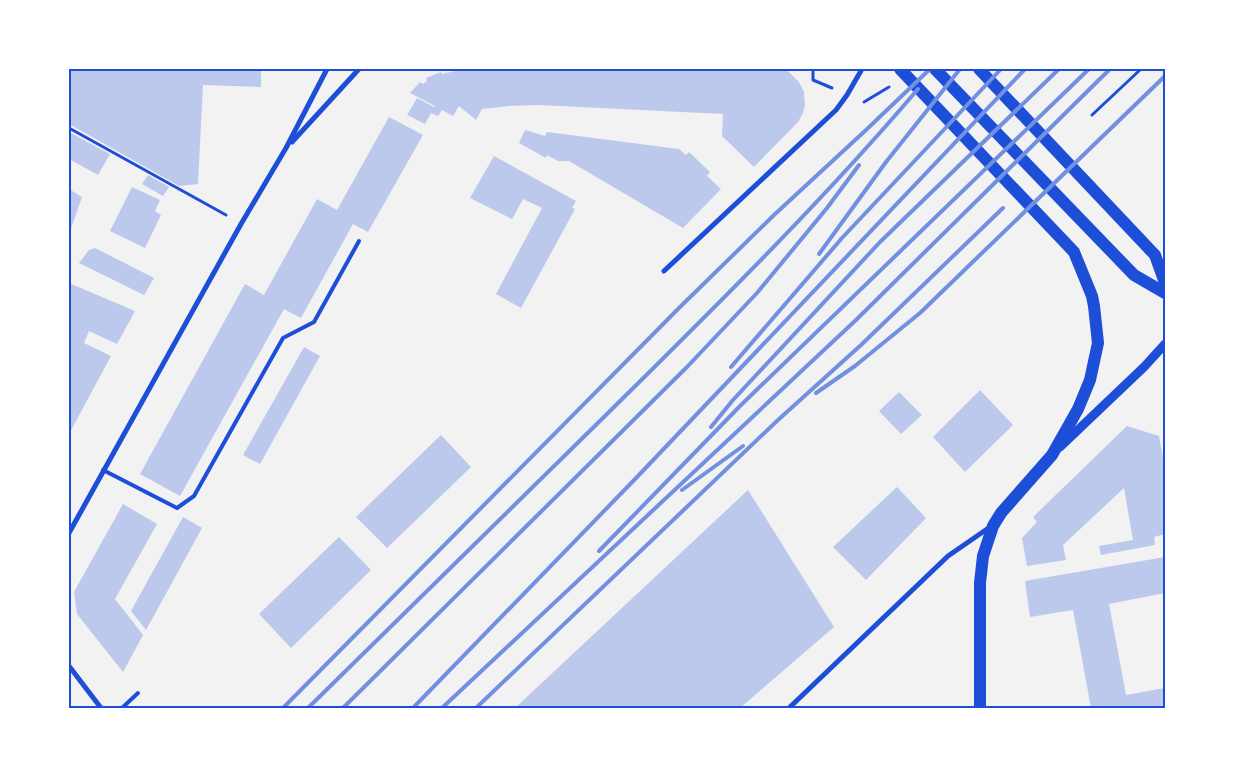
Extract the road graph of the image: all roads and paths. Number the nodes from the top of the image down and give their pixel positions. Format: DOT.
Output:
graph roads {
  1 [pos="327,69"];
  2 [pos="359,69"];
  3 [pos="813,69"];
  4 [pos="862,69"];
  5 [pos="935,69"];
  6 [pos="979,69"];
  7 [pos="1141,69"];
  8 [pos="903,72"];
  9 [pos="828,86"];
  10 [pos="862,103"];
  11 [pos="1092,115"];
  12 [pos="69,128"];
  13 [pos="286,148"];
  14 [pos="241,224"];
  15 [pos="359,241"];
  16 [pos="664,271"];
  17 [pos="1165,283"];
  18 [pos="1165,293"];
  19 [pos="1165,344"];
  20 [pos="1052,455"];
  21 [pos="104,470"];
  22 [pos="993,526"];
  23 [pos="69,533"];
  24 [pos="69,666"];
  25 [pos="138,693"];
  26 [pos="101,708"];
  27 [pos="122,708"];
  28 [pos="789,708"];
  29 [pos="980,708"];
  1 -- 13 [label="street"];
  2 -- 13 [label="street"];
  3 -- 9 [label="path"];
  4 -- 16 [label="street"];
  5 -- 18 [label="main road"];
  6 -- 17 [label="main road"];
  7 -- 11 [label="path"];
  8 -- 10 [label="path"];
  8 -- 20 [label="main road"];
  12 -- 14 [label="path"];
  13 -- 14 [label="street"];
  14 -- 21 [label="street"];
  15 -- 21 [label="lane"];
  19 -- 20 [label="street"];
  20 -- 22 [label="main road"];
  21 -- 23 [label="street"];
  22 -- 28 [label="street"];
  22 -- 29 [label="main road"];
  24 -- 26 [label="street"];
  25 -- 27 [label="lane"];
}
